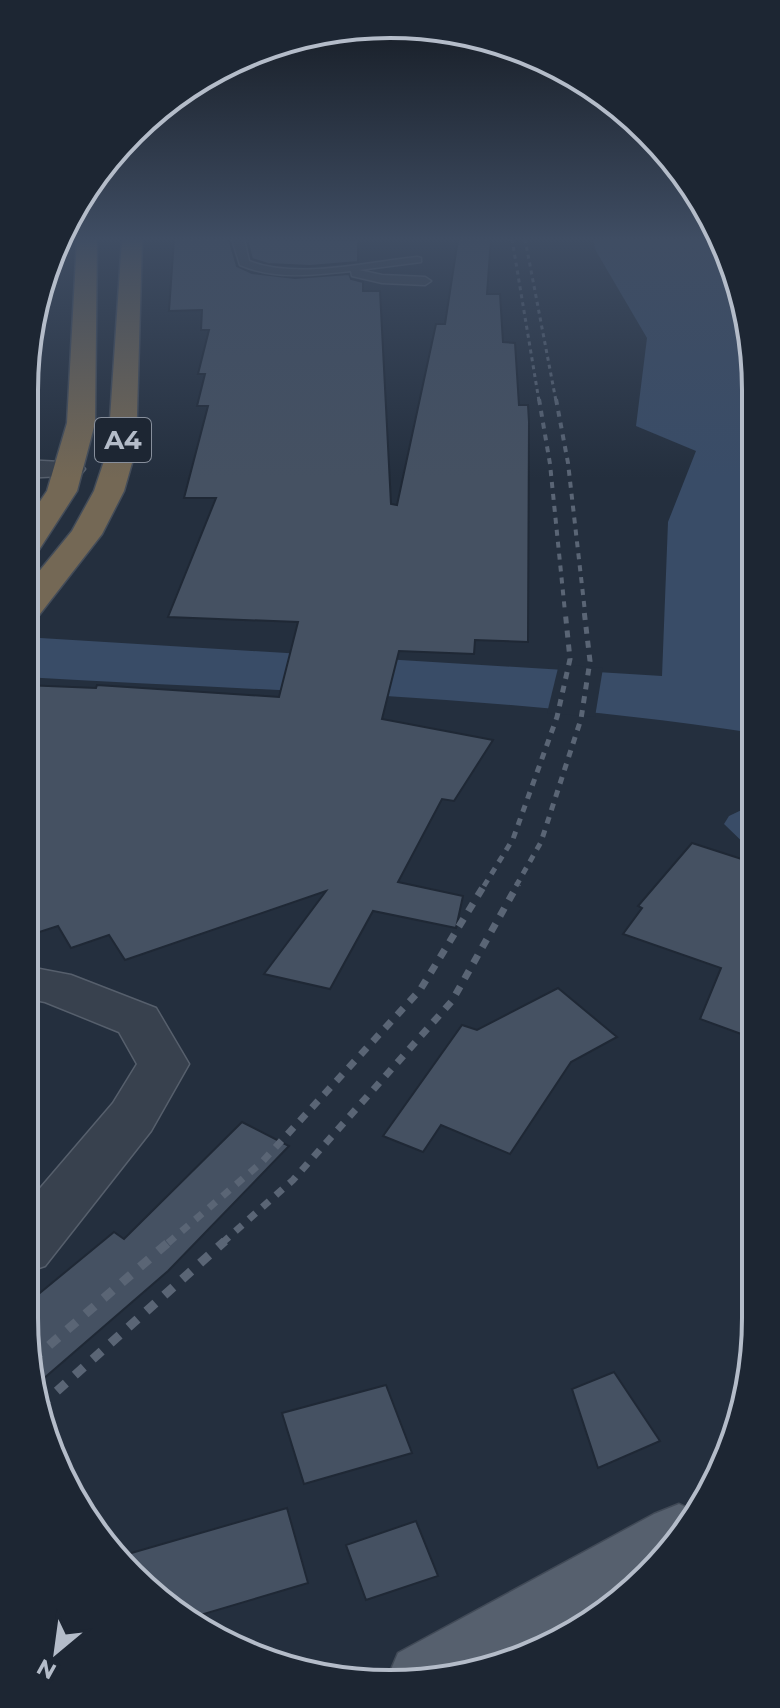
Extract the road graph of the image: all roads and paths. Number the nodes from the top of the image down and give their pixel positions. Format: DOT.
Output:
graph roads {
  1 [pos="84,319"];
  2 [pos="128,319"];
  3 [pos="38,469"];
  4 [pos="70,469"];
  5 [pos="38,528"];
  6 [pos="38,594"];
  7 [pos="38,984"];
  8 [pos="38,1232"];
  9 [pos="652,1553"];
  10 [pos="454,1664"];
  1 -- 4 [label="highway, A4"];
  2 -- 6 [label="highway, A4"];
  3 -- 4 [label="street"];
  4 -- 5 [label="highway, A4"];
  7 -- 8 [label="street"];
  9 -- 10 [label="main road"];
}
